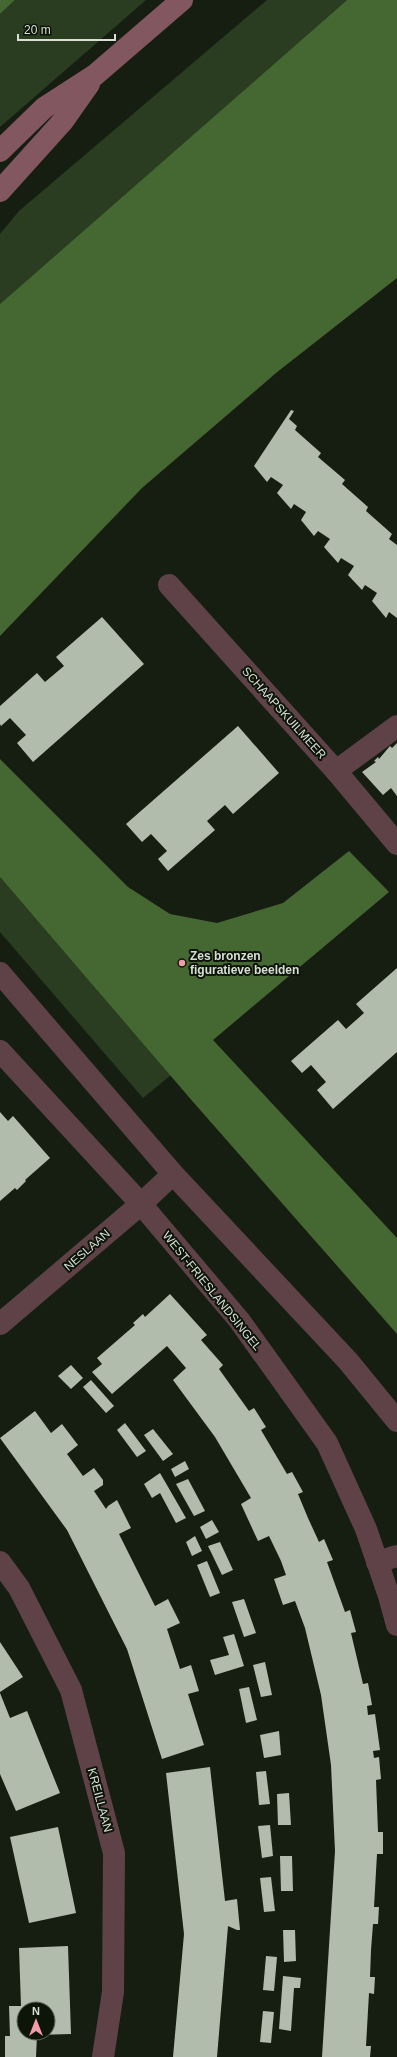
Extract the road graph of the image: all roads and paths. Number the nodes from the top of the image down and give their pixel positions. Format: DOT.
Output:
graph roads {
  1 [pos="182,0"];
  2 [pos="95,75"];
  3 [pos="0,151"];
  4 [pos="0,191"];
  5 [pos="169,585"];
  6 [pos="397,726"];
  7 [pos="336,771"];
  8 [pos="397,844"];
  9 [pos="0,972"];
  10 [pos="0,1051"];
  11 [pos="172,1174"];
  12 [pos="141,1204"];
  13 [pos="0,1324"];
  14 [pos="397,1421"];
  15 [pos="387,1559"];
  16 [pos="0,1562"];
  17 [pos="397,1626"];
  18 [pos="103,2057"];
  1 -- 2 [label="main road"];
  2 -- 3 [label="main road"];
  2 -- 4 [label="main road"];
  5 -- 7 [label="street, SCHAAPSKUILMEER"];
  6 -- 7 [label="street"];
  7 -- 8 [label="street, SCHAAPSKUILMEER"];
  9 -- 11 [label="street"];
  10 -- 12 [label="street, WEST-FRIESLANDSINGEL"];
  11 -- 12 [label="street, NESLAAN"];
  11 -- 14 [label="street"];
  12 -- 13 [label="street, NESLAAN"];
  12 -- 15 [label="street, WEST-FRIESLANDSINGEL"];
  15 -- 17 [label="street, WEST-FRIESLANDSINGEL"];
  16 -- 18 [label="street, KREILLAAN"];
}
